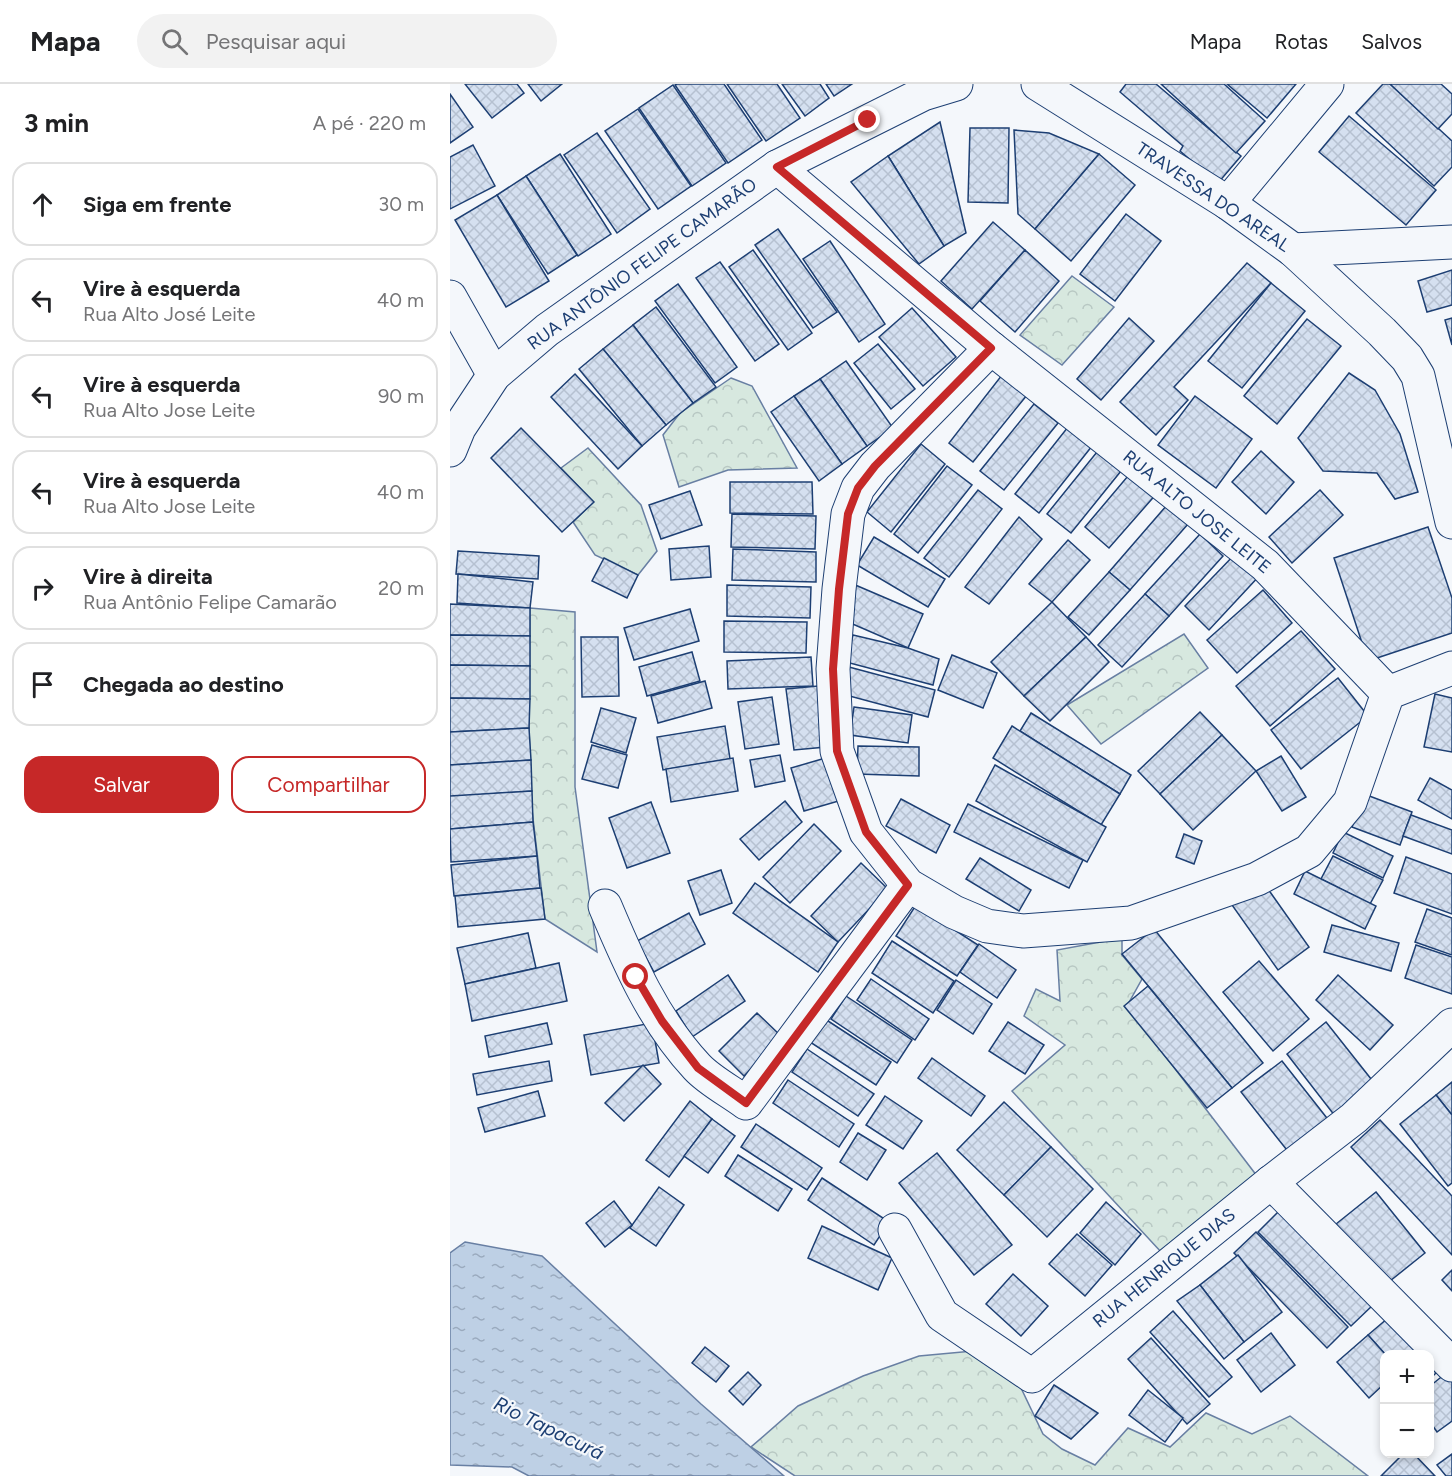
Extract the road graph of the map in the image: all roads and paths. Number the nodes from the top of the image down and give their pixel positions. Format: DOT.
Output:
graph roads {
  1 [pos="956,84"];
  2 [pos="1038,84"];
  3 [pos="1327,84"];
  4 [pos="777,167"];
  5 [pos="1228,203"];
  6 [pos="1452,242"];
  7 [pos="1293,250"];
  8 [pos="450,297"];
  9 [pos="991,348"];
  10 [pos="494,375"];
  11 [pos="450,450"];
  12 [pos="1452,522"];
  13 [pos="1452,668"];
  14 [pos="1388,693"];
  15 [pos="908,885"];
  16 [pos="605,906"];
  17 [pos="1452,1025"];
  18 [pos="1271,1182"];
  19 [pos="895,1230"];
  20 [pos="1452,1365"];
  1 -- 4 [label="street, RUA ANTÔNIO FELIPE CAMARÃO"];
  2 -- 5 [label="street, TRAVESSA DO AREAL"];
  3 -- 5 [label="street"];
  4 -- 9 [label="street, RUA ALTO JOSE LEITE"];
  4 -- 10 [label="street, RUA ANTÔNIO FELIPE CAMARÃO"];
  5 -- 7 [label="street, TRAVESSA DO AREAL"];
  6 -- 7 [label="street"];
  7 -- 12 [label="street, TRAVESSA DO AREAL"];
  8 -- 10 [label="street"];
  9 -- 14 [label="street, RUA ALTO JOSE LEITE"];
  9 -- 15 [label="street"];
  10 -- 11 [label="street, RUA ANTÔNIO FELIPE CAMARÃO"];
  13 -- 14 [label="street"];
  14 -- 15 [label="street"];
  15 -- 16 [label="street"];
  17 -- 18 [label="street, RUA HENRIQUE DIAS"];
  18 -- 19 [label="street, RUA HENRIQUE DIAS"];
  18 -- 20 [label="street"];
}
